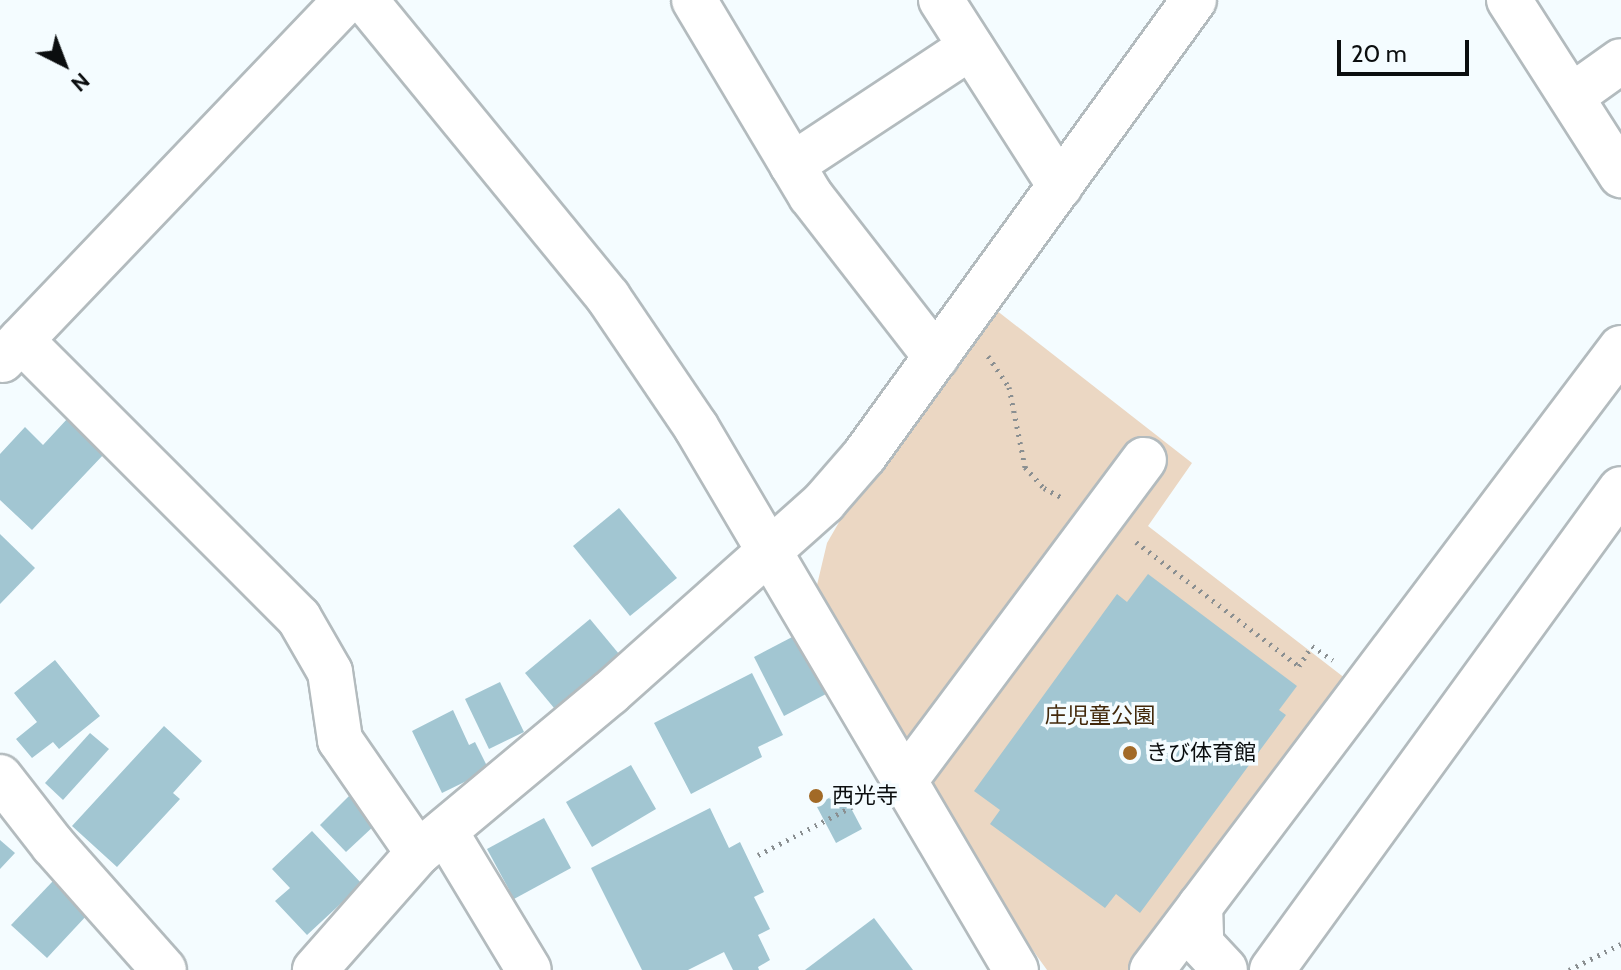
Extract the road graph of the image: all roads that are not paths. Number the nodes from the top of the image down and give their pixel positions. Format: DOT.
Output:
graph roads {
  1 [pos="346,0"];
  2 [pos="365,0"];
  3 [pos="694,0"];
  4 [pos="941,0"];
  5 [pos="1194,0"];
  6 [pos="1509,0"];
  7 [pos="971,47"];
  8 [pos="1621,61"];
  9 [pos="1572,96"];
  10 [pos="792,165"];
  11 [pos="1621,175"];
  12 [pos="1060,186"];
  13 [pos="945,344"];
  14 [pos="1621,348"];
  15 [pos="10,351"];
  16 [pos="1144,460"];
  17 [pos="1621,489"];
  18 [pos="771,548"];
  19 [pos="0,777"];
  20 [pos="906,779"];
  21 [pos="432,842"];
  22 [pos="1200,906"];
  23 [pos="1271,969"];
  24 [pos="164,970"];
  25 [pos="315,970"];
  26 [pos="529,970"];
  27 [pos="1016,970"];
  28 [pos="1152,970"];
  29 [pos="1225,970"];
  1 -- 15 [label="street"];
  2 -- 18 [label="street"];
  3 -- 10 [label="street"];
  4 -- 7 [label="street"];
  5 -- 12 [label="street"];
  6 -- 9 [label="street"];
  7 -- 10 [label="street"];
  7 -- 12 [label="street"];
  8 -- 9 [label="street"];
  9 -- 11 [label="street"];
  10 -- 13 [label="street"];
  12 -- 13 [label="street"];
  13 -- 18 [label="street"];
  14 -- 22 [label="street"];
  15 -- 21 [label="street"];
  16 -- 20 [label="street"];
  17 -- 23 [label="street"];
  18 -- 20 [label="street"];
  18 -- 21 [label="street"];
  19 -- 24 [label="street"];
  20 -- 27 [label="street"];
  21 -- 25 [label="street"];
  21 -- 26 [label="street"];
  22 -- 28 [label="street"];
  22 -- 29 [label="street"];
}
